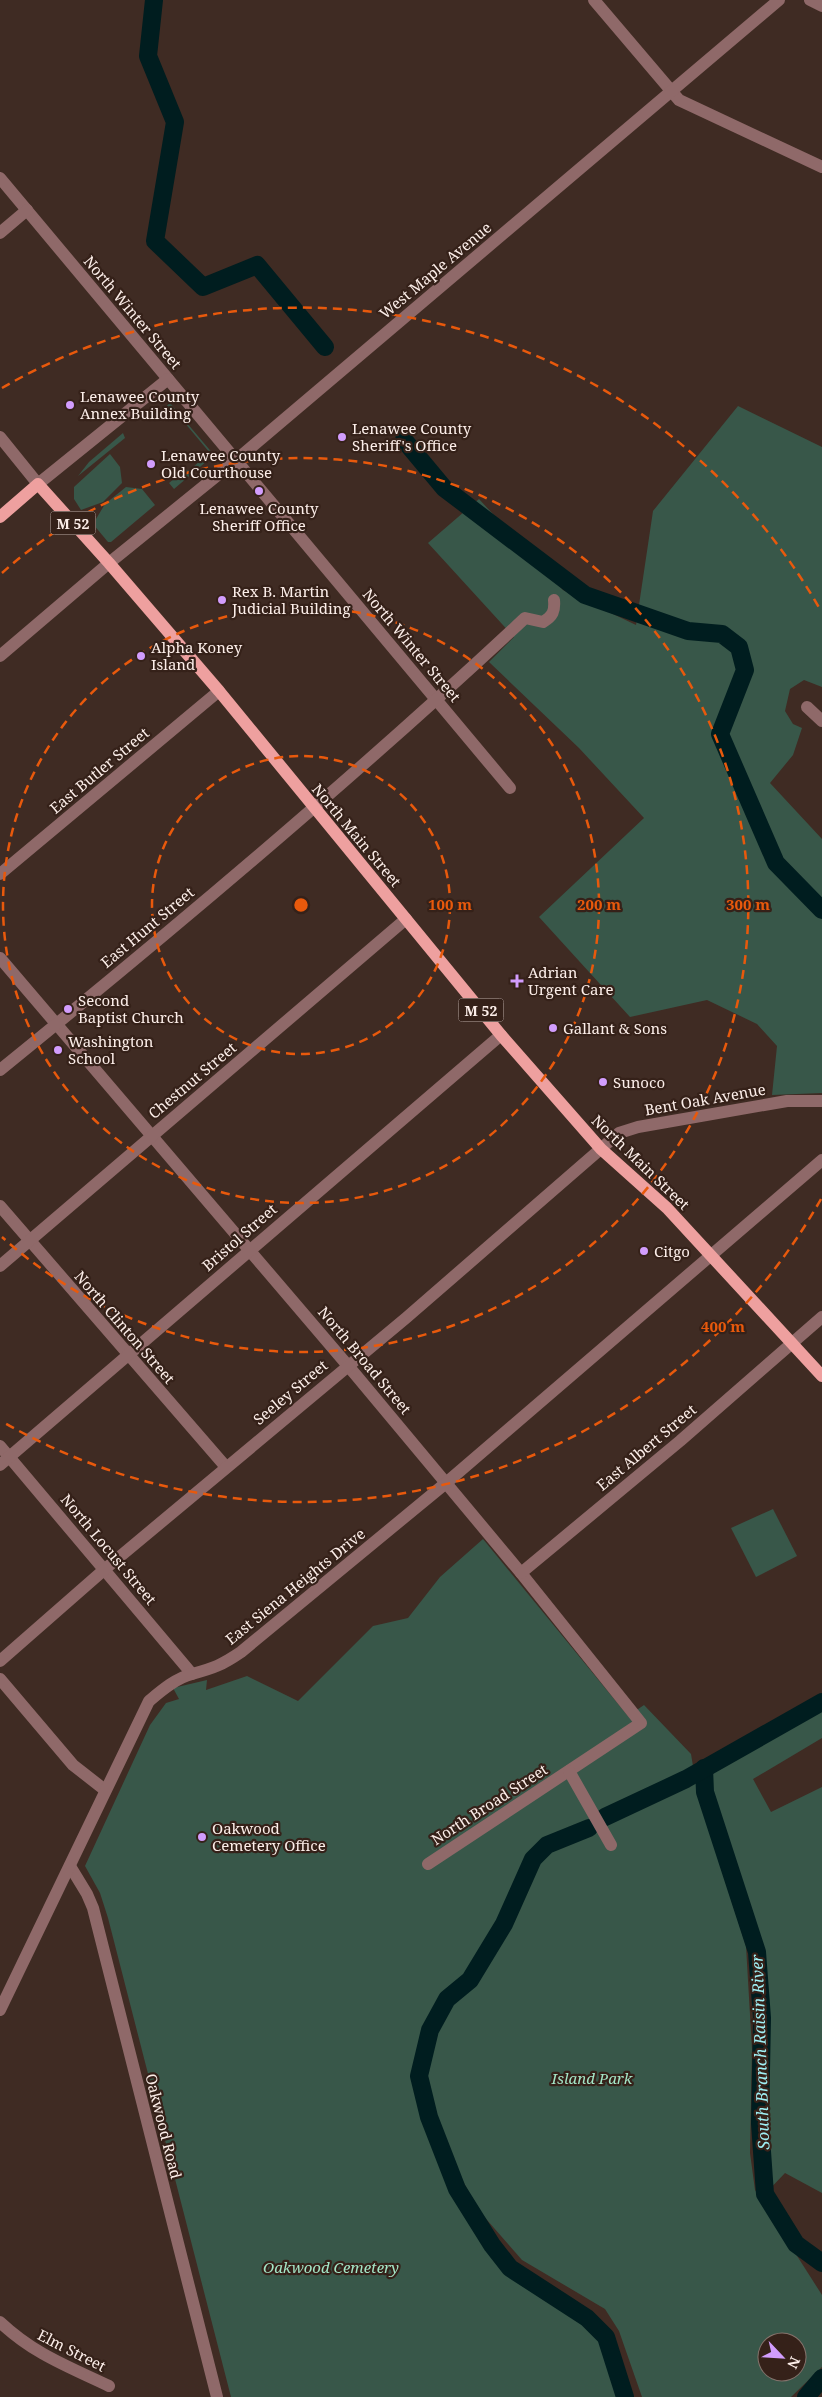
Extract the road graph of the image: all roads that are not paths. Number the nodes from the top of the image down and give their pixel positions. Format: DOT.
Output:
graph roads {
  1 [pos="594,0"];
  2 [pos="779,0"];
  3 [pos="810,0"];
  4 [pos="822,6"];
  5 [pos="672,91"];
  6 [pos="822,167"];
  7 [pos="0,178"];
  8 [pos="27,210"];
  9 [pos="0,233"];
  10 [pos="168,379"];
  11 [pos="0,437"];
  12 [pos="235,461"];
  13 [pos="38,484"];
  14 [pos="0,517"];
  15 [pos="109,563"];
  16 [pos="554,600"];
  17 [pos="0,656"];
  18 [pos="219,691"];
  19 [pos="438,700"];
  20 [pos="807,707"];
  21 [pos="822,721"];
  22 [pos="510,788"];
  23 [pos="314,808"];
  24 [pos="0,874"];
  25 [pos="406,919"];
  26 [pos="0,958"];
  27 [pos="57,1024"];
  28 [pos="501,1035"];
  29 [pos="0,1070"];
  30 [pos="822,1101"];
  31 [pos="151,1136"];
  32 [pos="601,1149"];
  33 [pos="822,1160"];
  34 [pos="0,1206"];
  35 [pos="28,1241"];
  36 [pos="249,1249"];
  37 [pos="712,1255"];
  38 [pos="0,1266"];
  39 [pos="822,1316"];
  40 [pos="791,1343"];
  41 [pos="128,1355"];
  42 [pos="348,1365"];
  43 [pos="822,1376"];
  44 [pos="0,1446"];
  45 [pos="4,1461"];
  46 [pos="226,1467"];
  47 [pos="446,1483"];
  48 [pos="106,1569"];
  49 [pos="521,1573"];
  50 [pos="0,1661"];
  51 [pos="192,1674"];
  52 [pos="0,1679"];
  53 [pos="568,1771"];
  54 [pos="105,1790"];
  55 [pos="611,1845"];
  56 [pos="428,1864"];
  57 [pos="70,1866"];
  58 [pos="0,2010"];
  59 [pos="0,2322"];
  60 [pos="108,2386"];
  61 [pos="217,2397"];
  1 -- 5 [label="street"];
  2 -- 5 [label="street, West Maple Avenue"];
  3 -- 4 [label="street"];
  5 -- 6 [label="street"];
  5 -- 12 [label="street, West Maple Avenue"];
  7 -- 8 [label="street, North Winter Street"];
  8 -- 9 [label="street"];
  8 -- 10 [label="street, North Winter Street"];
  10 -- 12 [label="street, North Winter Street"];
  10 -- 13 [label="street"];
  11 -- 13 [label="street, North Main Street"];
  12 -- 15 [label="street, West Maple Avenue"];
  12 -- 19 [label="street, North Winter Street"];
  13 -- 14 [label="main road"];
  13 -- 15 [label="main road, North Main Street / M 52"];
  15 -- 17 [label="street, West Maple Avenue"];
  15 -- 18 [label="main road, North Main Street / M 52"];
  16 -- 19 [label="street, East Hunt Street"];
  18 -- 23 [label="main road, North Main Street / M 52"];
  18 -- 24 [label="street, East Butler Street"];
  19 -- 22 [label="street, North Winter Street"];
  19 -- 23 [label="street, East Hunt Street"];
  20 -- 21 [label="street"];
  23 -- 25 [label="main road, North Main Street / M 52"];
  23 -- 27 [label="street, East Hunt Street"];
  25 -- 28 [label="main road, North Main Street / M 52"];
  25 -- 31 [label="street, Chestnut Street"];
  26 -- 27 [label="street, North Broad Street"];
  27 -- 29 [label="street, East Hunt Street"];
  27 -- 31 [label="street, North Broad Street"];
  28 -- 32 [label="main road, North Main Street / M 52"];
  28 -- 36 [label="street, Bristol Street"];
  30 -- 32 [label="street, Bent Oak Avenue"];
  31 -- 35 [label="street, Chestnut Street"];
  31 -- 36 [label="street, North Broad Street"];
  32 -- 37 [label="main road, North Main Street / M 52"];
  32 -- 42 [label="street, Seeley Street"];
  33 -- 37 [label="street, East Siena Heights Drive"];
  34 -- 35 [label="street, North Clinton Street"];
  35 -- 38 [label="street, Chestnut Street"];
  35 -- 41 [label="street, North Clinton Street"];
  36 -- 41 [label="street, Bristol Street"];
  36 -- 42 [label="street, North Broad Street"];
  37 -- 40 [label="main road, North Main Street / M 52"];
  37 -- 47 [label="street, East Siena Heights Drive"];
  39 -- 40 [label="street, East Albert Street"];
  40 -- 43 [label="main road, North Main Street / M 52"];
  40 -- 49 [label="street, East Albert Street"];
  41 -- 45 [label="street, Bristol Street"];
  41 -- 46 [label="street, North Clinton Street"];
  42 -- 46 [label="street, Seeley Street"];
  42 -- 47 [label="street, North Broad Street"];
  44 -- 45 [label="street, North Locust Street"];
  45 -- 48 [label="street, North Locust Street"];
  46 -- 48 [label="street, Seeley Street"];
  47 -- 49 [label="street, North Broad Street"];
  47 -- 51 [label="street, East Siena Heights Drive"];
  48 -- 50 [label="street, Seeley Street"];
  48 -- 51 [label="street, North Locust Street"];
  49 -- 53 [label="street, North Broad Street"];
  51 -- 54 [label="street, East Siena Heights Drive"];
  52 -- 54 [label="street"];
  53 -- 55 [label="street, North Broad Street"];
  53 -- 56 [label="street, North Broad Street"];
  54 -- 57 [label="street, East Siena Heights Drive"];
  57 -- 58 [label="street, East Siena Heights Drive"];
  57 -- 61 [label="street, Oakwood Road"];
  59 -- 60 [label="street, Elm Street"];
}
